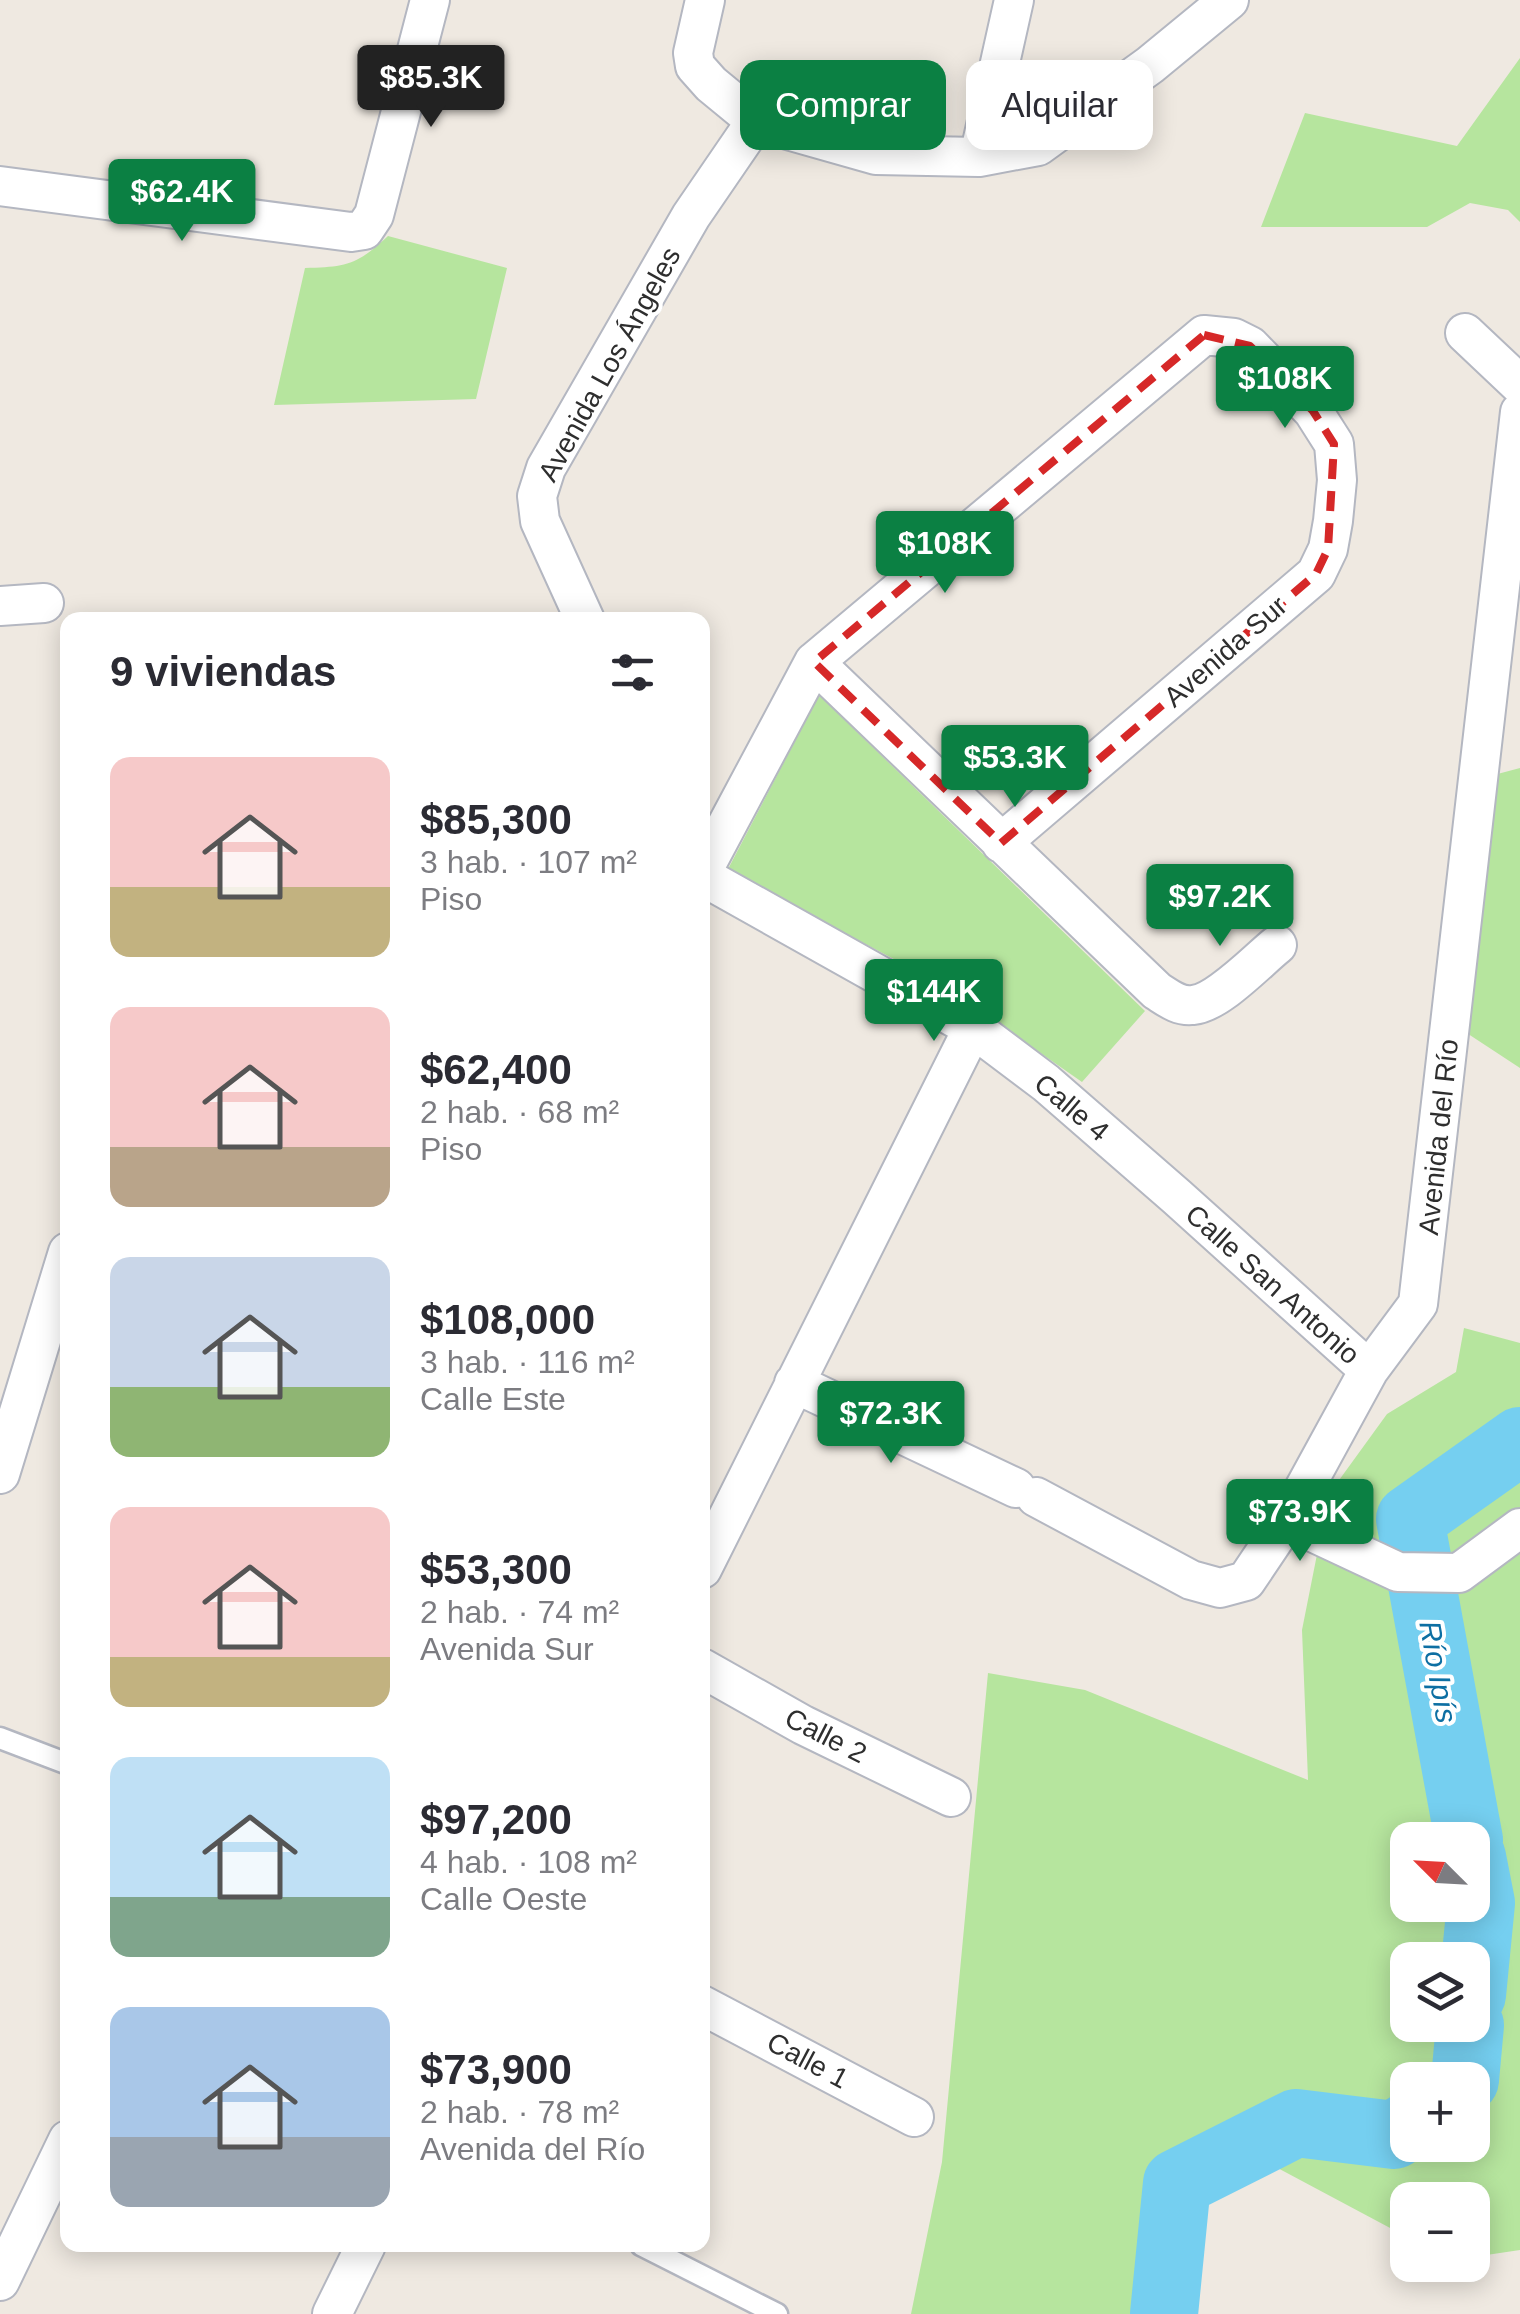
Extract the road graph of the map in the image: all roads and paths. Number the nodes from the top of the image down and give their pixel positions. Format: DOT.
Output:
graph roads {
  1 [pos="430,0"];
  2 [pos="705,0"];
  3 [pos="1014,0"];
  4 [pos="1230,0"];
  5 [pos="740,107"];
  6 [pos="740,144"];
  7 [pos="859,150"];
  8 [pos="979,157"];
  9 [pos="0,186"];
  10 [pos="1465,333"];
  11 [pos="1520,385"];
  12 [pos="1520,412"];
  13 [pos="44,603"];
  14 [pos="0,606"];
  15 [pos="581,612"];
  16 [pos="814,662"];
  17 [pos="1001,843"];
  18 [pos="710,859"];
  19 [pos="710,879"];
  20 [pos="1276,945"];
  21 [pos="973,1028"];
  22 [pos="1177,1197"];
  23 [pos="60,1278"];
  24 [pos="1368,1370"];
  25 [pos="794,1383"];
  26 [pos="0,1474"];
  27 [pos="1287,1520"];
  28 [pos="1520,1528"];
  29 [pos="710,1553"];
  30 [pos="710,1672"];
  31 [pos="0,1738"];
  32 [pos="60,1761"];
  33 [pos="952,1797"];
  34 [pos="710,2009"];
  35 [pos="914,2117"];
  36 [pos="60,2157"];
  37 [pos="363,2252"];
  38 [pos="655,2252"];
  39 [pos="0,2281"];
  40 [pos="332,2314"];
  41 [pos="777,2314"];
  1 -- 9 [label="street"];
  2 -- 5 [label="street"];
  3 -- 8 [label="street"];
  4 -- 8 [label="street"];
  6 -- 15 [label="street, Avenida Los Ángeles"];
  7 -- 8 [label="street"];
  10 -- 11 [label="street"];
  12 -- 24 [label="street, Avenida del Río"];
  13 -- 14 [label="street"];
  16 -- 17 [label="street"];
  16 -- 17 [label="street, Avenida Sur"];
  16 -- 18 [label="street"];
  17 -- 20 [label="street"];
  19 -- 21 [label="street, Calle 4"];
  21 -- 22 [label="street, Calle 4"];
  21 -- 25 [label="street"];
  22 -- 24 [label="street, Calle San Antonio"];
  23 -- 26 [label="street"];
  24 -- 27 [label="street, Avenida del Río"];
  25 -- 27 [label="street, Avenida del Río"];
  25 -- 29 [label="street"];
  27 -- 28 [label="street"];
  30 -- 33 [label="street, Calle 2"];
  31 -- 32 [label="lane"];
  34 -- 35 [label="street, Calle 1"];
  36 -- 39 [label="street"];
  37 -- 40 [label="street"];
  38 -- 41 [label="lane"];
}
